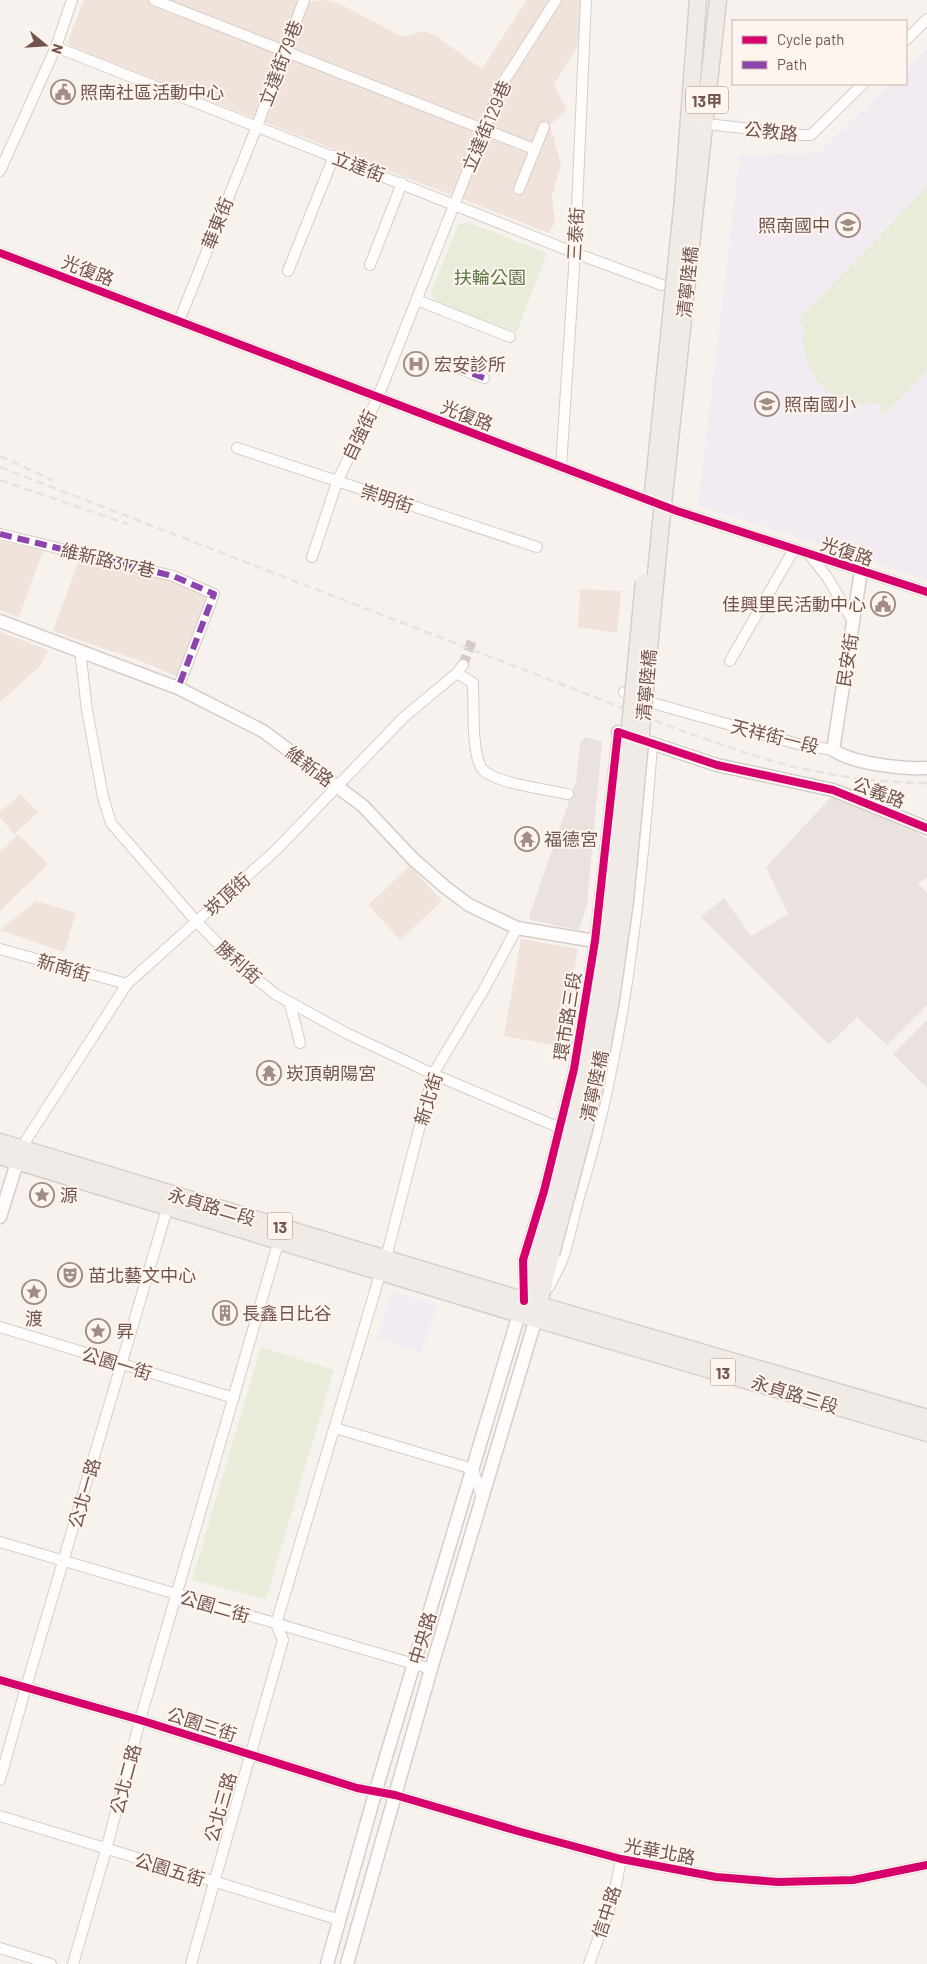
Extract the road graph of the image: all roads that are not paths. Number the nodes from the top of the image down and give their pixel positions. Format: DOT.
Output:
graph roads {
  1 [pos="72,0"];
  2 [pos="154,0"];
  3 [pos="304,0"];
  4 [pos="556,0"];
  5 [pos="586,0"];
  6 [pos="698,0"];
  7 [pos="718,0"];
  8 [pos="927,19"];
  9 [pos="907,39"];
  10 [pos="56,47"];
  11 [pos="286,52"];
  12 [pos="862,85"];
  13 [pos="688,122"];
  14 [pos="705,124"];
  15 [pos="256,126"];
  16 [pos="544,127"];
  17 [pos="483,130"];
  18 [pos="534,149"];
  19 [pos="334,156"];
  20 [pos="0,171"];
  21 [pos="402,183"];
  22 [pos="518,189"];
  23 [pos="690,199"];
  24 [pos="454,203"];
  25 [pos="0,253"];
  26 [pos="575,253"];
  27 [pos="370,265"];
  28 [pos="288,271"];
  29 [pos="662,285"];
  30 [pos="417,300"];
  31 [pos="178,321"];
  32 [pos="510,337"];
  33 [pos="439,361"];
  34 [pos="484,378"];
  35 [pos="378,397"];
  36 [pos="237,448"];
  37 [pos="561,467"];
  38 [pos="337,482"];
  39 [pos="0,534"];
  40 [pos="537,547"];
  41 [pos="794,549"];
  42 [pos="808,554"];
  43 [pos="312,557"];
  44 [pos="861,571"];
  45 [pos="927,592"];
  46 [pos="853,620"];
  47 [pos="0,621"];
  48 [pos="80,650"];
  49 [pos="730,661"];
  50 [pos="178,688"];
  51 [pos="624,692"];
  52 [pos="618,732"];
  53 [pos="652,745"];
  54 [pos="833,750"];
  55 [pos="927,768"];
  56 [pos="337,786"];
  57 [pos="568,794"];
  58 [pos="927,828"];
  59 [pos="196,921"];
  60 [pos="518,928"];
  61 [pos="595,942"];
  62 [pos="0,949"];
  63 [pos="127,984"];
  64 [pos="588,984"];
  65 [pos="625,988"];
  66 [pos="290,1004"];
  67 [pos="300,1043"];
  68 [pos="433,1074"];
  69 [pos="560,1128"];
  70 [pos="0,1142"];
  71 [pos="19,1155"];
  72 [pos="0,1156"];
  73 [pos="168,1206"];
  74 [pos="0,1217"];
  75 [pos="228,1218"];
  76 [pos="280,1240"];
  77 [pos="384,1265"];
  78 [pos="529,1309"];
  79 [pos="0,1327"];
  80 [pos="122,1364"];
  81 [pos="234,1398"];
  82 [pos="927,1418"];
  83 [pos="335,1428"];
  84 [pos="927,1433"];
  85 [pos="473,1469"];
  86 [pos="482,1498"];
  87 [pos="0,1542"];
  88 [pos="64,1561"];
  89 [pos="177,1595"];
  90 [pos="276,1624"];
  91 [pos="414,1664"];
  92 [pos="431,1669"];
  93 [pos="0,1680"];
  94 [pos="26,1687"];
  95 [pos="140,1720"];
  96 [pos="250,1755"];
  97 [pos="0,1780"];
  98 [pos="376,1790"];
  99 [pos="395,1794"];
  100 [pos="0,1816"];
  101 [pos="106,1850"];
  102 [pos="621,1859"];
  103 [pos="927,1865"];
  104 [pos="214,1883"];
  105 [pos="340,1920"];
  106 [pos="0,1948"];
  107 [pos="51,1964"];
  108 [pos="73,1964"];
  109 [pos="191,1964"];
  110 [pos="327,1964"];
  111 [pos="347,1964"];
  112 [pos="589,1964"];
  1 -- 10 [label="street"];
  2 -- 11 [label="street"];
  3 -- 11 [label="street, 立達街79巷"];
  4 -- 17 [label="street, 立達街129巷"];
  5 -- 26 [label="street, 三泰街"];
  6 -- 13 [label="main road, 13甲"];
  7 -- 14 [label="main road, 13甲"];
  8 -- 9 [label="street"];
  10 -- 15 [label="street, 立達街"];
  10 -- 20 [label="street"];
  11 -- 15 [label="street, 立達街79巷"];
  11 -- 17 [label="street"];
  12 -- 14 [label="street, 公教路"];
  13 -- 14 [label="street, 公教路"];
  13 -- 23 [label="main road, 13甲"];
  14 -- 23 [label="main road, 13甲"];
  15 -- 19 [label="street, 立達街"];
  15 -- 31 [label="street, 華東街"];
  16 -- 18 [label="street"];
  17 -- 18 [label="street"];
  17 -- 24 [label="street, 立達街129巷"];
  18 -- 22 [label="street"];
  19 -- 21 [label="street, 立達街"];
  19 -- 28 [label="street"];
  21 -- 24 [label="street, 立達街"];
  21 -- 27 [label="street"];
  23 -- 78 [label="main road, 清寧陸橋 / 13甲, bridge"];
  24 -- 26 [label="street, 立達街"];
  24 -- 30 [label="street, 自強街"];
  25 -- 31 [label="street, 光復路"];
  26 -- 29 [label="street, 立達街"];
  26 -- 37 [label="street, 三泰街"];
  30 -- 32 [label="street"];
  30 -- 35 [label="street, 自強街"];
  31 -- 35 [label="street, 光復路"];
  33 -- 34 [label="street"];
  35 -- 37 [label="street, 光復路"];
  35 -- 38 [label="street, 自強街"];
  36 -- 38 [label="street, 崇明街"];
  37 -- 41 [label="street, 光復路"];
  38 -- 40 [label="street, 崇明街"];
  38 -- 43 [label="street, 自強街"];
  39 -- 50 [label="street, 維新路317巷"];
  41 -- 42 [label="street, 光復路"];
  41 -- 49 [label="street"];
  42 -- 44 [label="street, 光復路"];
  42 -- 46 [label="street"];
  44 -- 45 [label="street, 光復路"];
  44 -- 46 [label="street, 民安街"];
  46 -- 54 [label="street, 民安街"];
  47 -- 48 [label="street, 維新路"];
  48 -- 50 [label="street, 維新路"];
  48 -- 59 [label="street, 勝利街"];
  50 -- 56 [label="street, 維新路"];
  51 -- 54 [label="street, 天祥街一段"];
  52 -- 53 [label="street, 公義路"];
  52 -- 61 [label="street, 環市路三段"];
  53 -- 58 [label="street, 公義路"];
  53 -- 65 [label="street"];
  54 -- 55 [label="street, 天祥街一段"];
  56 -- 57 [label="street, 崁頂街"];
  56 -- 59 [label="street, 崁頂街"];
  56 -- 60 [label="street, 維新路"];
  59 -- 63 [label="street, 崁頂街"];
  59 -- 66 [label="street, 勝利街"];
  60 -- 61 [label="street, 維新路"];
  60 -- 68 [label="street, 新北街"];
  61 -- 64 [label="street, 環市路三段"];
  62 -- 63 [label="street, 新南街"];
  63 -- 71 [label="street, 崁頂街"];
  64 -- 65 [label="street"];
  64 -- 69 [label="street, 環市路三段"];
  65 -- 78 [label="street"];
  66 -- 67 [label="street"];
  66 -- 68 [label="street, 勝利街"];
  68 -- 69 [label="street, 勝利街"];
  68 -- 77 [label="street, 新北街"];
  69 -- 78 [label="street, 環市路三段"];
  70 -- 71 [label="main road, 永貞路二段 / 13"];
  71 -- 72 [label="main road, 永貞路二段 / 13"];
  71 -- 73 [label="main road, 永貞路二段 / 13"];
  71 -- 74 [label="street"];
  71 -- 75 [label="main road, 永貞路二段 / 13"];
  73 -- 75 [label="main road, 永貞路二段 / 13"];
  73 -- 80 [label="street, 公北一路"];
  75 -- 76 [label="main road, 永貞路二段 / 13"];
  75 -- 77 [label="main road, 永貞路二段 / 13"];
  76 -- 77 [label="main road, 永貞路二段 / 13"];
  76 -- 81 [label="street, 公北二路"];
  77 -- 78 [label="main road, 永貞路二段 / 13"];
  77 -- 83 [label="street, 新北街"];
  78 -- 82 [label="main road, 永貞路三段 / 13"];
  78 -- 84 [label="main road, 永貞路三段 / 13"];
  78 -- 85 [label="street, 中央路"];
  78 -- 86 [label="street, 中央路"];
  79 -- 80 [label="street, 公園一街"];
  80 -- 81 [label="street, 公園一街"];
  80 -- 88 [label="street, 公北一路"];
  81 -- 89 [label="street, 公北二路"];
  83 -- 85 [label="street"];
  83 -- 90 [label="street, 新北街"];
  85 -- 86 [label="street"];
  85 -- 91 [label="street, 中央路"];
  86 -- 92 [label="street, 中央路"];
  87 -- 88 [label="street, 公園二街"];
  88 -- 89 [label="street, 公園二街"];
  88 -- 94 [label="street, 公北一路"];
  89 -- 90 [label="street, 公園二街"];
  89 -- 95 [label="street, 公北二路"];
  90 -- 91 [label="street, 公園二街"];
  90 -- 96 [label="street, 公北三路"];
  91 -- 92 [label="street, 公園二街"];
  91 -- 98 [label="street, 中央路"];
  92 -- 99 [label="street, 中央路"];
  93 -- 94 [label="street, 公園三街"];
  94 -- 95 [label="street, 公園三街"];
  94 -- 97 [label="street, 公北一路"];
  95 -- 96 [label="street, 公園三街"];
  95 -- 101 [label="street, 公北二路"];
  96 -- 98 [label="street, 公園三街"];
  96 -- 104 [label="street, 公北三路"];
  98 -- 99 [label="street, 公園三街"];
  98 -- 105 [label="street, 中央路"];
  99 -- 102 [label="street, 光華北路"];
  99 -- 111 [label="street, 中央路"];
  100 -- 101 [label="street, 公園五街"];
  101 -- 104 [label="street, 公園五街"];
  101 -- 108 [label="street, 公北二路"];
  102 -- 103 [label="street, 光華北路"];
  102 -- 112 [label="street, 信中路"];
  104 -- 105 [label="street, 公園五街"];
  104 -- 109 [label="street, 公北三路"];
  105 -- 110 [label="street, 中央路"];
  106 -- 107 [label="street"];
}
